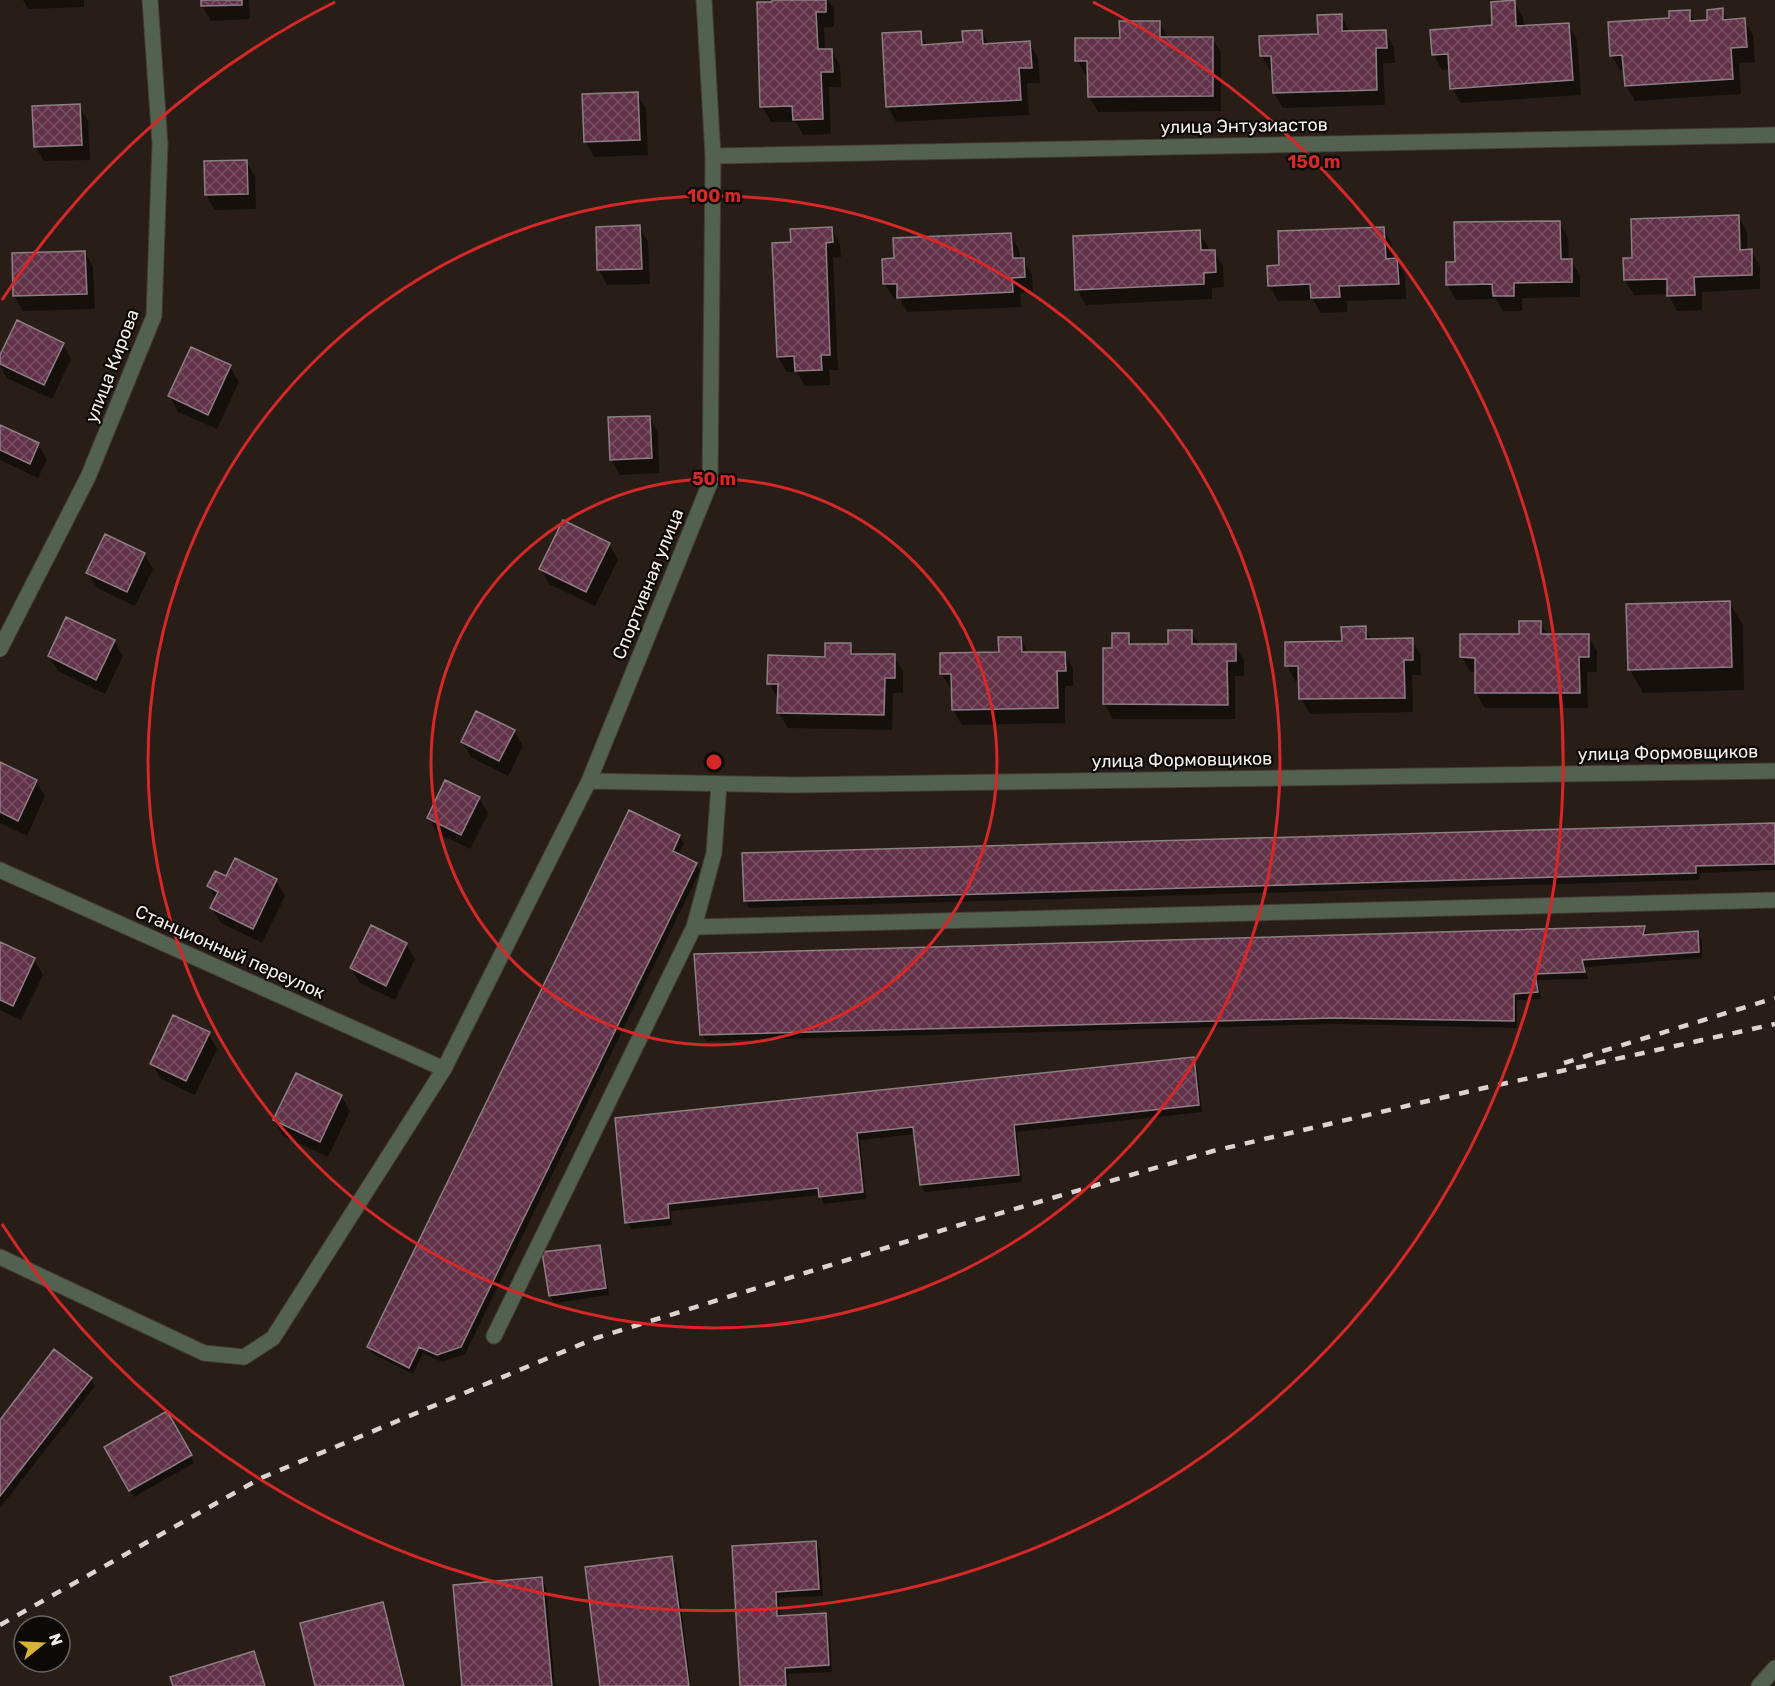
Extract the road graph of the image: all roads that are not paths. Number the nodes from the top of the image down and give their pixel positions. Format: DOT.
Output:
graph roads {
  1 [pos="150,0"];
  2 [pos="704,0"];
  3 [pos="1775,135"];
  4 [pos="713,156"];
  5 [pos="0,649"];
  6 [pos="1775,771"];
  7 [pos="589,781"];
  8 [pos="719,784"];
  9 [pos="0,870"];
  10 [pos="1775,900"];
  11 [pos="694,927"];
  12 [pos="444,1069"];
  13 [pos="0,1257"];
  14 [pos="494,1336"];
  15 [pos="1775,1668"];
  16 [pos="1759,1686"];
  1 -- 5 [label="street, улица Кирова"];
  2 -- 4 [label="street, Спортивная улица"];
  3 -- 4 [label="street, улица Энтузиастов"];
  4 -- 7 [label="street, Спортивная улица"];
  6 -- 8 [label="street, улица Формовщиков"];
  7 -- 8 [label="street, улица Формовщиков"];
  7 -- 12 [label="street, Спортивная улица"];
  8 -- 11 [label="street"];
  9 -- 12 [label="street, Станционный переулок"];
  10 -- 11 [label="street"];
  11 -- 14 [label="street"];
  12 -- 13 [label="street, Спортивная улица"];
  15 -- 16 [label="street"];
}
